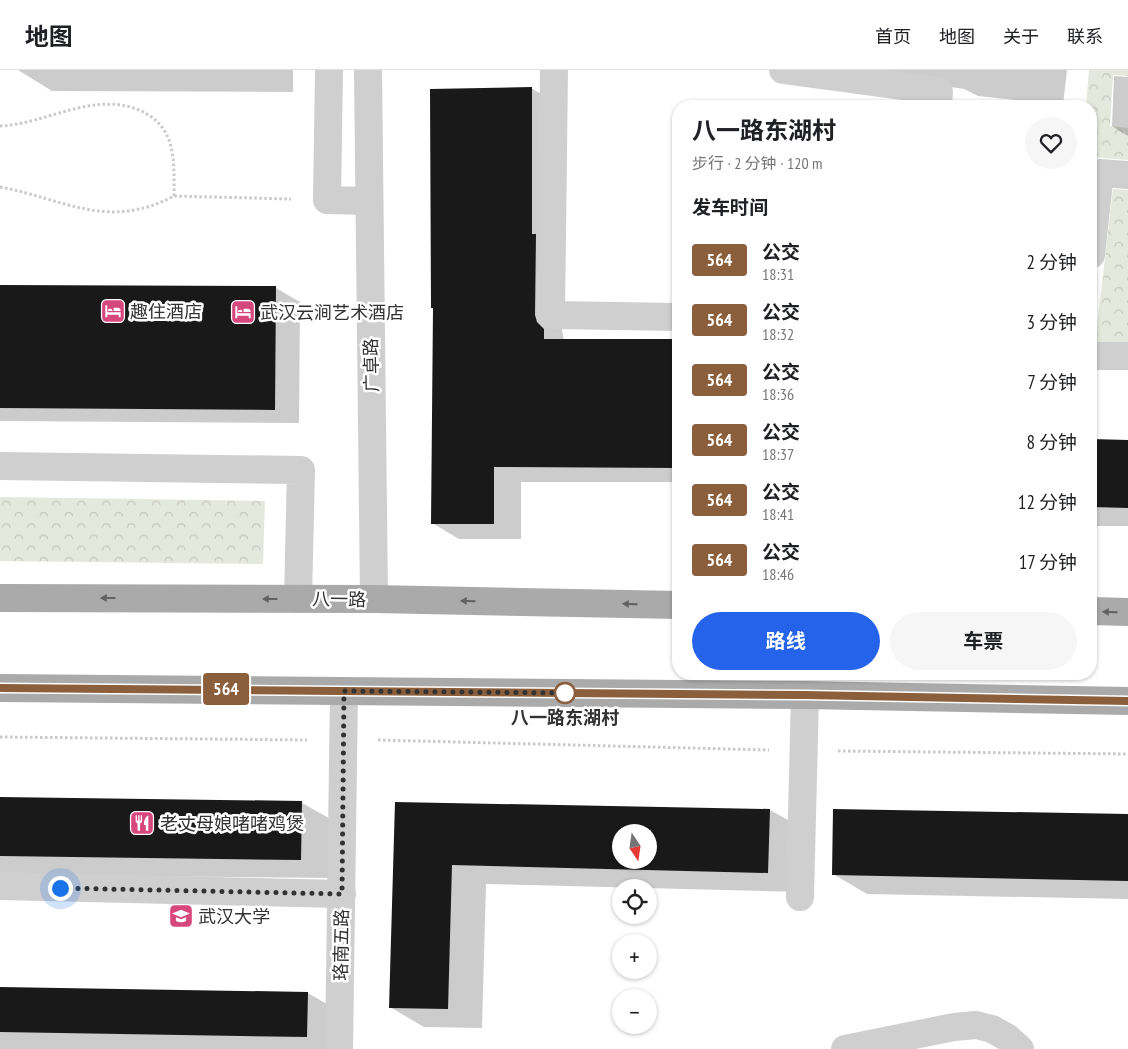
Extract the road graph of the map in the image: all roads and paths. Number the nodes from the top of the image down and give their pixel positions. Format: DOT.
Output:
graph roads {
  1 [pos="329,70"];
  2 [pos="368,70"];
  3 [pos="554,70"];
  4 [pos="783,70"];
  5 [pos="938,100"];
  6 [pos="0,126"];
  7 [pos="1128,175"];
  8 [pos="0,187"];
  9 [pos="174,196"];
  10 [pos="327,200"];
  11 [pos="1097,200"];
  12 [pos="369,201"];
  13 [pos="672,317"];
  14 [pos="1097,356"];
  15 [pos="1128,356"];
  16 [pos="0,466"];
  17 [pos="0,598"];
  18 [pos="298,599"];
  19 [pos="374,599"];
  20 [pos="672,606"];
  21 [pos="1097,611"];
  22 [pos="1128,612"];
  23 [pos="0,688"];
  24 [pos="344,691"];
  25 [pos="805,695"];
  26 [pos="1128,701"];
  27 [pos="0,737"];
  28 [pos="344,739"];
  29 [pos="804,750"];
  30 [pos="1128,754"];
  31 [pos="0,886"];
  32 [pos="342,894"];
  33 [pos="800,898"];
  34 [pos="339,1049"];
  35 [pos="845,1049"];
  36 [pos="1020,1049"];
  1 -- 10 [label="street"];
  2 -- 12 [label="street, 广卓路"];
  3 -- 13 [label="street"];
  4 -- 5 [label="street"];
  6 -- 9 [label="path"];
  7 -- 11 [label="street"];
  8 -- 9 [label="path"];
  9 -- 10 [label="path"];
  10 -- 12 [label="street"];
  12 -- 19 [label="street, 广卓路"];
  14 -- 15 [label="street"];
  16 -- 18 [label="street"];
  18 -- 17 [label="main road, 八一路, one-way"];
  18 -- 19 [label="main road, 八一路"];
  20 -- 19 [label="main road, 八一路, one-way"];
  22 -- 21 [label="main road, one-way"];
  23 -- 24 [label="main road"];
  24 -- 25 [label="main road"];
  24 -- 28 [label="street, 珞南五路"];
  25 -- 26 [label="main road"];
  25 -- 29 [label="street"];
  27 -- 28 [label="path"];
  28 -- 29 [label="path"];
  28 -- 32 [label="street, 珞南五路"];
  29 -- 30 [label="path"];
  29 -- 33 [label="street"];
  31 -- 32 [label="street"];
  32 -- 34 [label="street, 珞南五路"];
  35 -- 36 [label="street"];
}
